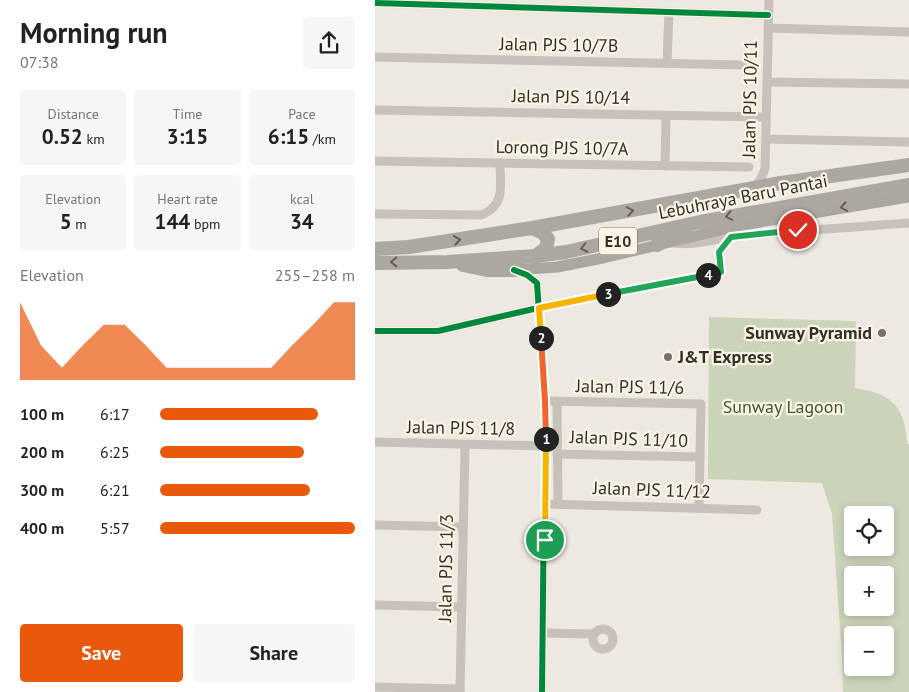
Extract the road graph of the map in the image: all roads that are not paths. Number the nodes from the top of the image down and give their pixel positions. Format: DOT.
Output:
graph roads {
  1 [pos="769,0"];
  2 [pos="375,3"];
  3 [pos="669,12"];
  4 [pos="768,16"];
  5 [pos="768,28"];
  6 [pos="909,32"];
  7 [pos="375,57"];
  8 [pos="667,63"];
  9 [pos="743,65"];
  10 [pos="767,82"];
  11 [pos="909,84"];
  12 [pos="375,110"];
  13 [pos="666,116"];
  14 [pos="766,117"];
  15 [pos="765,139"];
  16 [pos="909,142"];
  17 [pos="375,161"];
  18 [pos="500,163"];
  19 [pos="909,165"];
  20 [pos="665,166"];
  21 [pos="749,167"];
  22 [pos="765,168"];
  23 [pos="781,183"];
  24 [pos="909,185"];
  25 [pos="753,188"];
  26 [pos="866,194"];
  27 [pos="909,196"];
  28 [pos="375,214"];
  29 [pos="700,222"];
  30 [pos="909,223"];
  31 [pos="532,228"];
  32 [pos="731,237"];
  33 [pos="664,244"];
  34 [pos="699,244"];
  35 [pos="375,249"];
  36 [pos="719,252"];
  37 [pos="536,256"];
  38 [pos="447,262"];
  39 [pos="375,263"];
  40 [pos="557,266"];
  41 [pos="514,270"];
  42 [pos="537,283"];
  43 [pos="539,308"];
  44 [pos="375,331"];
  45 [pos="545,401"];
  46 [pos="557,401"];
  47 [pos="375,442"];
  48 [pos="465,445"];
  49 [pos="546,446"];
  50 [pos="557,454"];
  51 [pos="700,458"];
  52 [pos="545,504"];
  53 [pos="558,504"];
  54 [pos="699,508"];
  55 [pos="757,510"];
  56 [pos="375,525"];
  57 [pos="463,528"];
  58 [pos="375,605"];
  59 [pos="462,607"];
  60 [pos="543,633"];
  61 [pos="594,634"];
  62 [pos="375,687"];
  63 [pos="461,691"];
  64 [pos="542,692"];
  1 -- 4 [label="street, Jalan PJS 10/11"];
  2 -- 3 [label="street"];
  3 -- 4 [label="street"];
  3 -- 8 [label="street"];
  4 -- 5 [label="street, Jalan PJS 10/11"];
  5 -- 6 [label="street"];
  5 -- 10 [label="street, Jalan PJS 10/11"];
  7 -- 8 [label="street, Jalan PJS 10/7B"];
  8 -- 9 [label="street, Jalan PJS 10/7B"];
  10 -- 11 [label="street"];
  10 -- 14 [label="street, Jalan PJS 10/11"];
  12 -- 13 [label="street, Jalan PJS 10/14"];
  13 -- 14 [label="street, Jalan PJS 10/14"];
  13 -- 20 [label="street"];
  14 -- 15 [label="street, Jalan PJS 10/11"];
  15 -- 16 [label="street"];
  15 -- 22 [label="street, Jalan PJS 10/11"];
  17 -- 18 [label="street, Lorong PJS 10/7A"];
  18 -- 20 [label="street, Lorong PJS 10/7A"];
  18 -- 28 [label="street"];
  19 -- 23 [label="highway, Lebuhraya Baru Pantai / E10"];
  20 -- 21 [label="street, Lorong PJS 10/7A"];
  22 -- 23 [label="street, Jalan PJS 10/11"];
  22 -- 25 [label="street, Jalan PJS 10/11"];
  23 -- 25 [label="highway, Lebuhraya Baru Pantai / E10"];
  24 -- 26 [label="highway, Lebuhraya Baru Pantai / E10"];
  31 -- 25 [label="highway, Lebuhraya Baru Pantai / E10, one-way"];
  26 -- 27 [label="highway"];
  26 -- 29 [label="highway, Lebuhraya Baru Pantai / E10, one-way"];
  27 -- 33 [label="main road, one-way"];
  29 -- 33 [label="highway"];
  29 -- 37 [label="highway, Lebuhraya Baru Pantai / E10, one-way"];
  30 -- 32 [label="street"];
  35 -- 31 [label="highway, Lebuhraya Baru Pantai / E10, one-way"];
  31 -- 37 [label="highway"];
  32 -- 34 [label="street"];
  32 -- 36 [label="street"];
  33 -- 34 [label="street"];
  33 -- 40 [label="main road"];
  34 -- 36 [label="street"];
  36 -- 43 [label="street"];
  37 -- 38 [label="highway, Lebuhraya Baru Pantai / E10"];
  38 -- 39 [label="highway, Lebuhraya Baru Pantai / E10, one-way"];
  38 -- 41 [label="highway"];
  40 -- 41 [label="main road"];
  40 -- 42 [label="street"];
  41 -- 42 [label="street"];
  42 -- 43 [label="street"];
  43 -- 44 [label="street"];
  43 -- 45 [label="street"];
  45 -- 46 [label="street, Jalan PJS 11/6"];
  45 -- 49 [label="street"];
  46 -- 50 [label="street"];
  46 -- 51 [label="street, Jalan PJS 11/6"];
  47 -- 48 [label="street, Jalan PJS 11/8"];
  48 -- 49 [label="street, Jalan PJS 11/8"];
  48 -- 57 [label="street, Jalan PJS 11/3"];
  49 -- 52 [label="street"];
  50 -- 51 [label="street, Jalan PJS 11/10"];
  50 -- 53 [label="street"];
  51 -- 54 [label="street, Jalan PJS 11/6"];
  52 -- 53 [label="street, Jalan PJS 11/12"];
  52 -- 60 [label="street"];
  53 -- 54 [label="street, Jalan PJS 11/12"];
  54 -- 55 [label="street, Jalan PJS 11/12"];
  56 -- 57 [label="street"];
  57 -- 59 [label="street, Jalan PJS 11/3"];
  58 -- 59 [label="street"];
  59 -- 63 [label="street, Jalan PJS 11/3"];
  60 -- 61 [label="street"];
  60 -- 64 [label="street"];
  62 -- 63 [label="street"];
}
